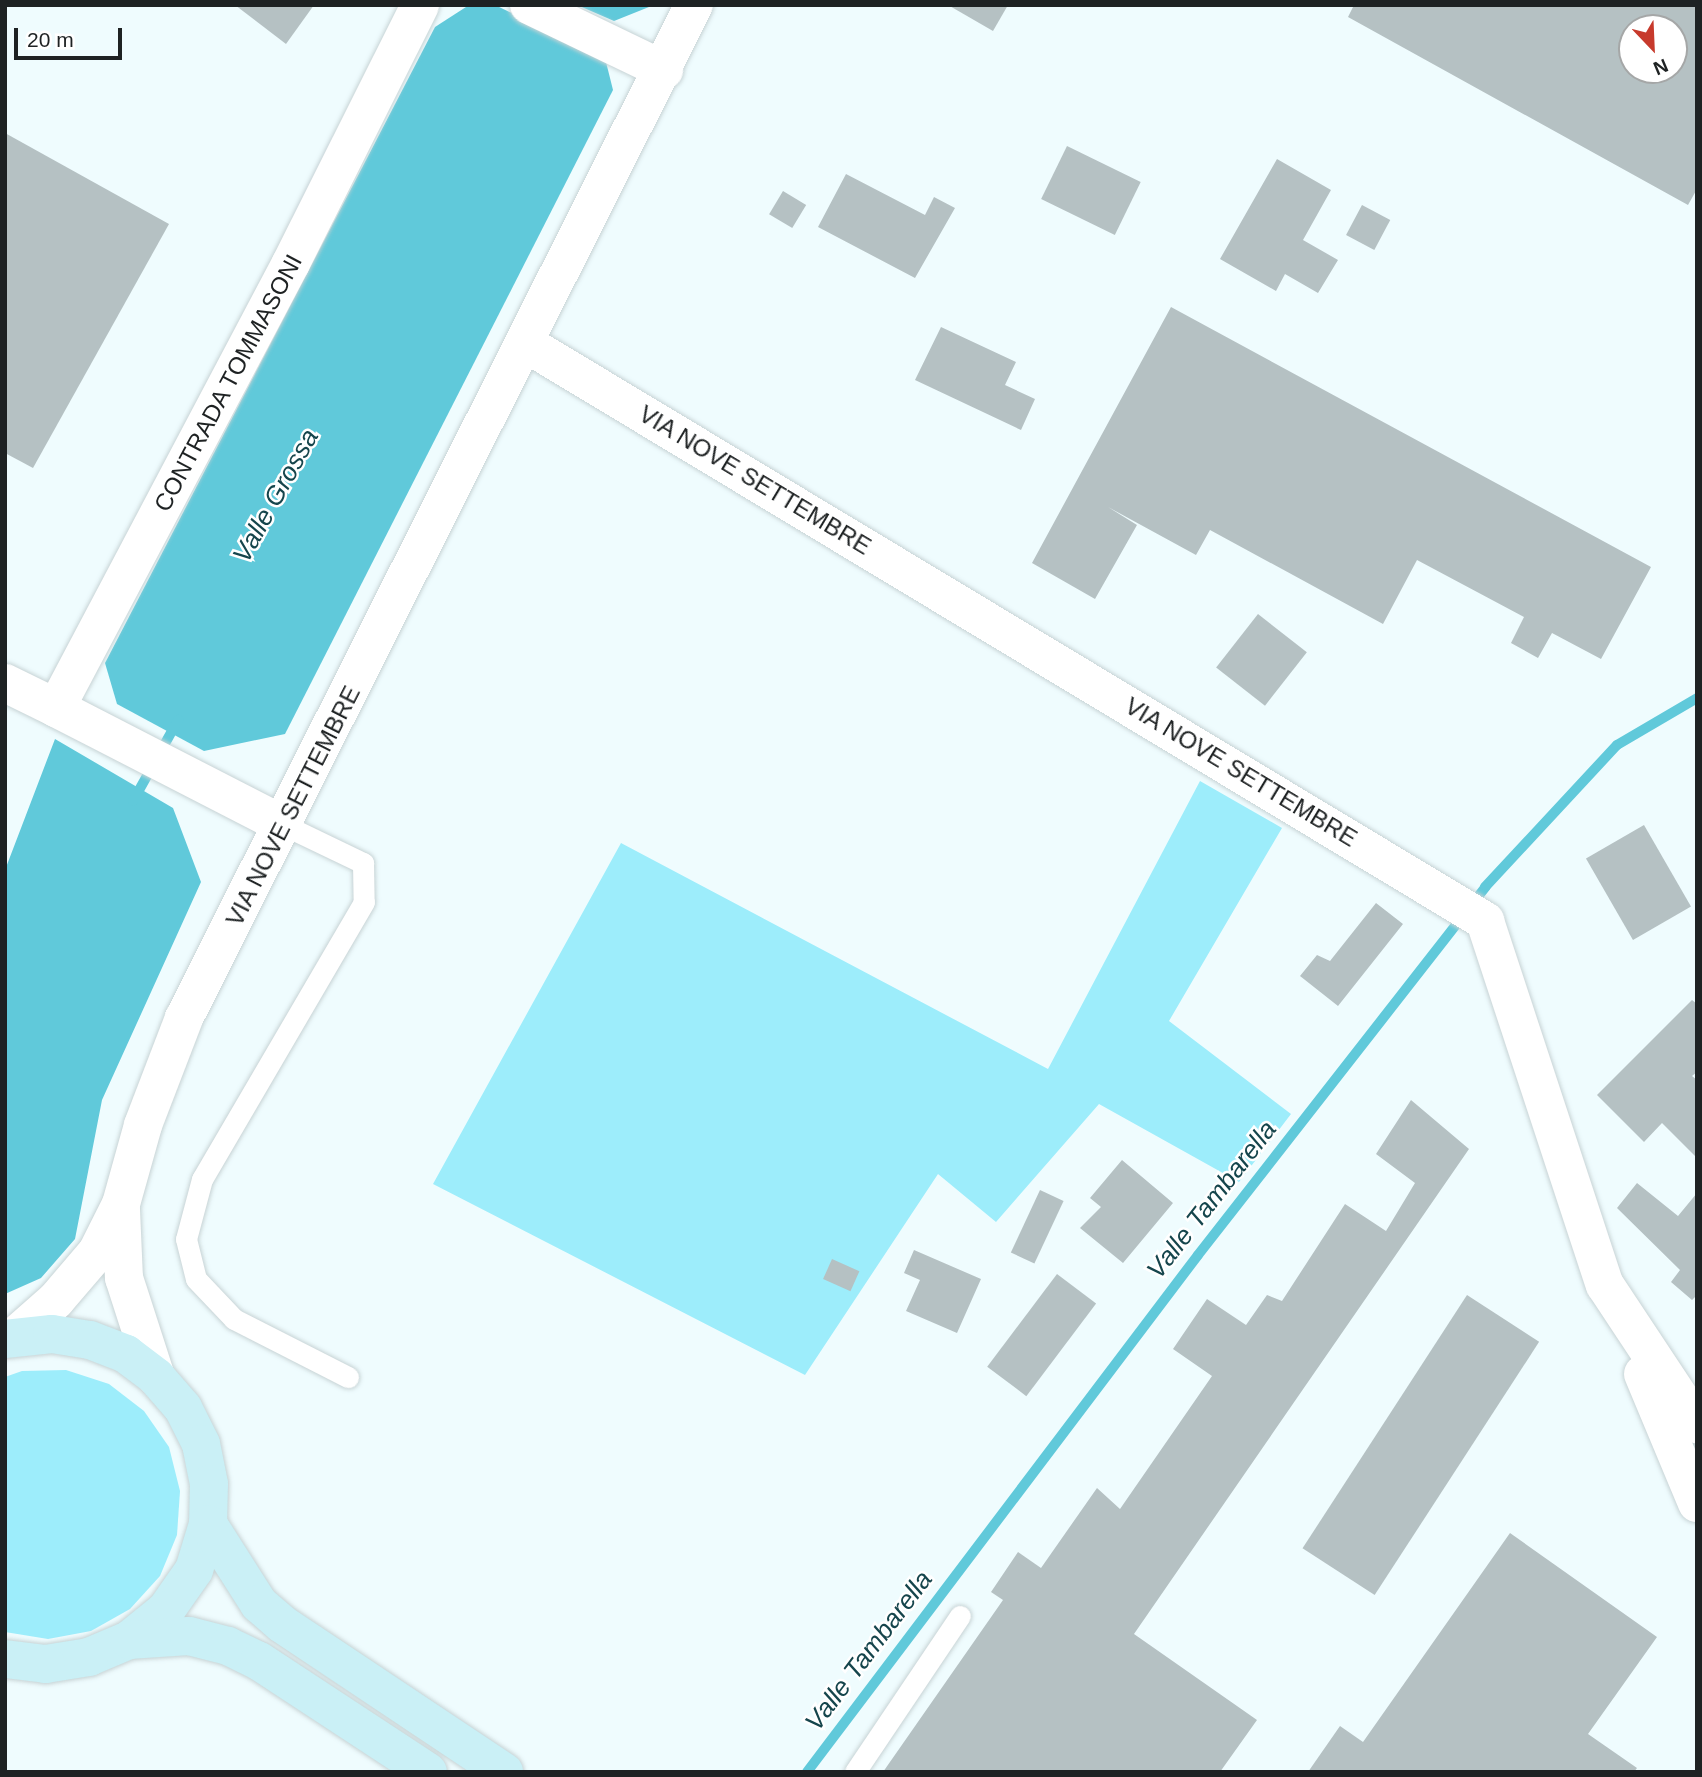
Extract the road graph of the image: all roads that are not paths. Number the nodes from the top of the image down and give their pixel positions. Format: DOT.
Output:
graph roads {
  1 [pos="420,5"];
  2 [pos="529,5"];
  3 [pos="694,5"];
  4 [pos="664,70"];
  5 [pos="525,343"];
  6 [pos="5,683"];
  7 [pos="56,708"];
  8 [pos="284,825"];
  9 [pos="121,1204"];
  10 [pos="1605,1284"];
  11 [pos="9,1338"];
  12 [pos="156,1377"];
  13 [pos="348,1377"];
  14 [pos="1697,1424"];
  15 [pos="1697,1503"];
  16 [pos="208,1524"];
  17 [pos="960,1616"];
  18 [pos="129,1640"];
  19 [pos="5,1659"];
  20 [pos="428,1772"];
  21 [pos="504,1772"];
  22 [pos="855,1772"];
  1 -- 7 [label="street, CONTRADA TOMMASONI"];
  2 -- 4 [label="street"];
  3 -- 4 [label="street, VIA NOVE SETTEMBRE"];
  4 -- 5 [label="street, VIA NOVE SETTEMBRE"];
  5 -- 8 [label="street, VIA NOVE SETTEMBRE"];
  5 -- 10 [label="street, VIA NOVE SETTEMBRE"];
  6 -- 7 [label="street"];
  7 -- 8 [label="street"];
  8 -- 9 [label="street, VIA NOVE SETTEMBRE"];
  8 -- 13 [label="lane"];
  9 -- 11 [label="street"];
  9 -- 12 [label="street"];
  10 -- 14 [label="street, VIA NOVE SETTEMBRE"];
  10 -- 15 [label="street"];
  11 -- 12 [label="main road"];
  12 -- 16 [label="main road"];
  16 -- 18 [label="main road"];
  16 -- 21 [label="main road"];
  17 -- 22 [label="lane"];
  18 -- 19 [label="main road"];
  18 -- 20 [label="main road"];
}
